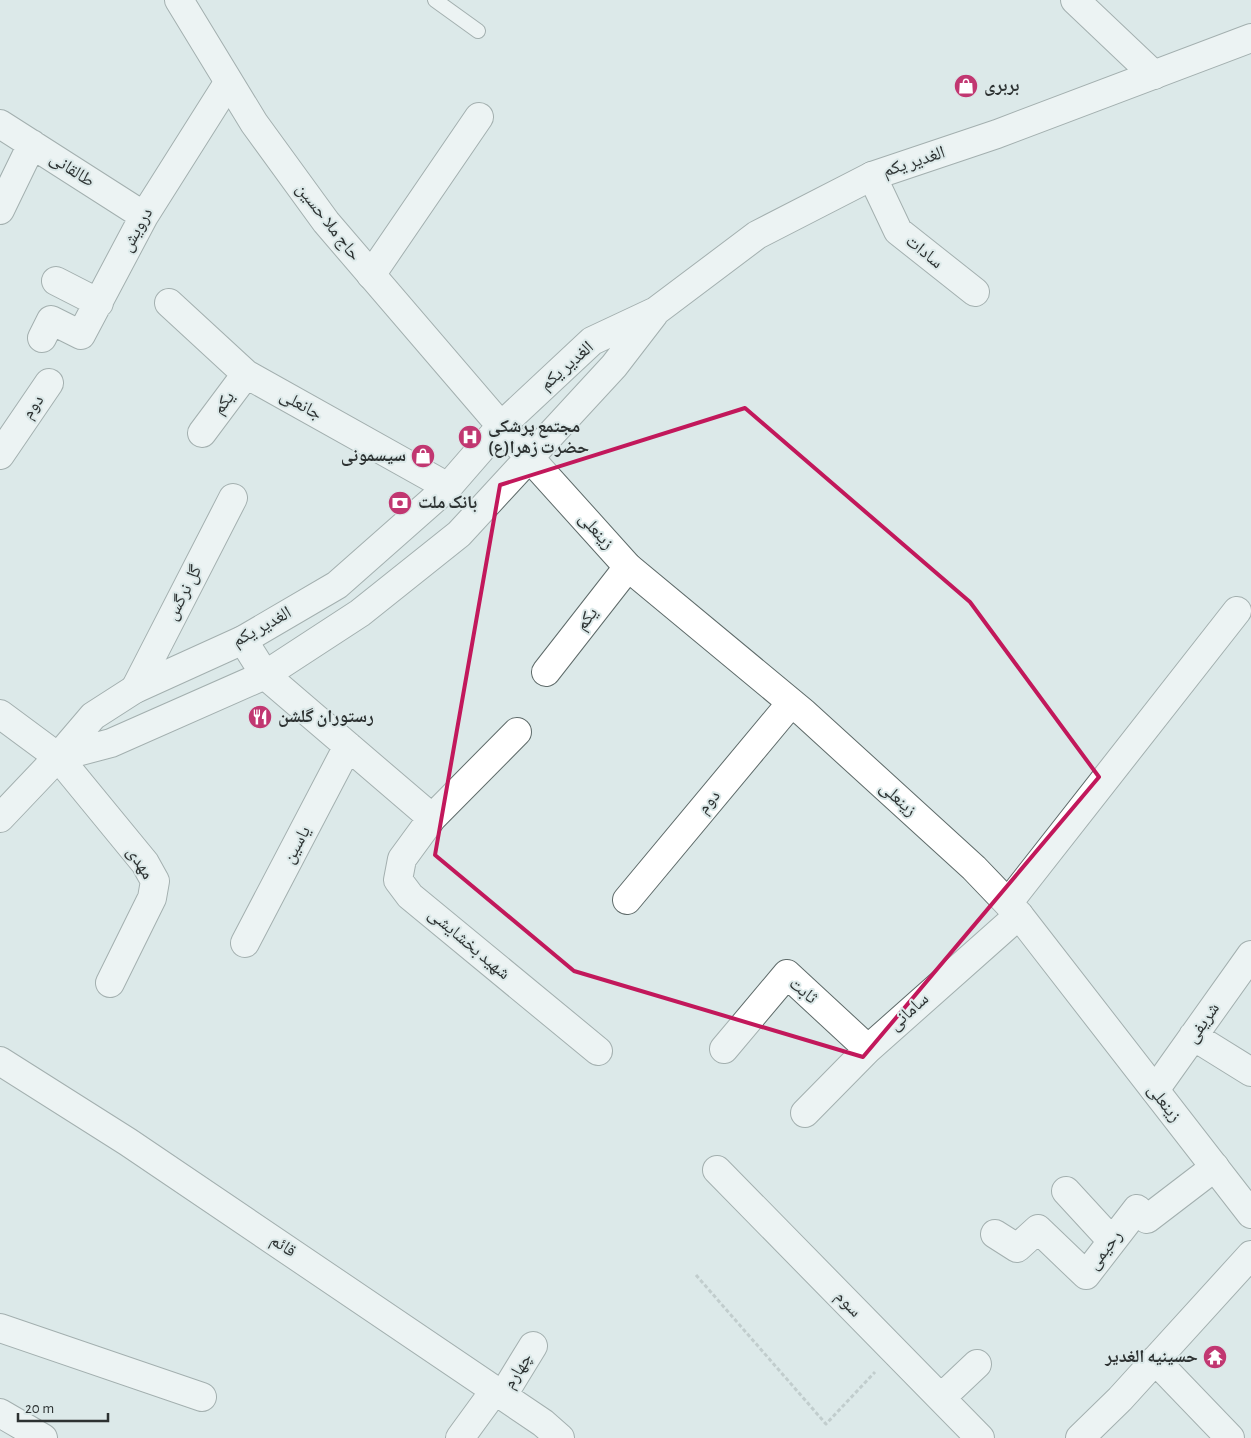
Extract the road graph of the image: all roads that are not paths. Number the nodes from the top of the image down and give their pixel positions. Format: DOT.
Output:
graph roads {
  1 [pos="179,0"];
  2 [pos="436,0"];
  3 [pos="1075,0"];
  4 [pos="478,30"];
  5 [pos="1251,38"];
  6 [pos="1154,75"];
  7 [pos="228,83"];
  8 [pos="479,117"];
  9 [pos="0,124"];
  10 [pos="32,144"];
  11 [pos="872,176"];
  12 [pos="0,210"];
  13 [pos="144,216"];
  14 [pos="372,275"];
  15 [pos="56,281"];
  16 [pos="975,292"];
  17 [pos="99,304"];
  18 [pos="169,304"];
  19 [pos="656,311"];
  20 [pos="42,338"];
  21 [pos="246,374"];
  22 [pos="49,383"];
  23 [pos="501,426"];
  24 [pos="202,433"];
  25 [pos="0,455"];
  26 [pos="531,458"];
  27 [pos="448,487"];
  28 [pos="233,498"];
  29 [pos="628,567"];
  30 [pos="1237,611"];
  31 [pos="243,640"];
  32 [pos="546,672"];
  33 [pos="265,675"];
  34 [pos="135,689"];
  35 [pos="791,703"];
  36 [pos="0,714"];
  37 [pos="517,732"];
  38 [pos="348,746"];
  39 [pos="58,757"];
  40 [pos="0,818"];
  41 [pos="432,818"];
  42 [pos="627,900"];
  43 [pos="1013,909"];
  44 [pos="245,943"];
  45 [pos="1251,955"];
  46 [pos="110,983"];
  47 [pos="1193,1036"];
  48 [pos="724,1048"];
  49 [pos="868,1049"];
  50 [pos="598,1051"];
  51 [pos="0,1061"];
  52 [pos="1251,1072"];
  53 [pos="1155,1090"];
  54 [pos="805,1113"];
  55 [pos="1215,1167"];
  56 [pos="717,1170"];
  57 [pos="1066,1191"];
  58 [pos="1251,1214"];
  59 [pos="994,1234"];
  60 [pos="1112,1241"];
  61 [pos="1251,1255"];
  62 [pos="0,1328"];
  63 [pos="533,1346"];
  64 [pos="1155,1360"];
  65 [pos="978,1364"];
  66 [pos="499,1393"];
  67 [pos="202,1397"];
  68 [pos="941,1398"];
  69 [pos="0,1413"];
  70 [pos="545,1433"];
  71 [pos="1092,1434"];
  72 [pos="43,1438"];
  73 [pos="460,1438"];
  74 [pos="980,1438"];
  75 [pos="1230,1438"];
  1 -- 7 [label="street, حاج ملا حسین"];
  2 -- 4 [label="lane"];
  3 -- 6 [label="street"];
  5 -- 6 [label="street, الغدیر یکم"];
  6 -- 11 [label="street, الغدیر یکم"];
  7 -- 13 [label="street, درویش"];
  7 -- 14 [label="street, حاج ملا حسین"];
  8 -- 14 [label="street"];
  9 -- 10 [label="street, طالقانی"];
  10 -- 12 [label="street"];
  10 -- 13 [label="street, طالقانی"];
  11 -- 16 [label="street, سادات"];
  11 -- 19 [label="street, الغدیر یکم"];
  13 -- 17 [label="street, درویش"];
  14 -- 23 [label="street, حاج ملا حسین"];
  15 -- 17 [label="street"];
  17 -- 20 [label="street, درویش"];
  18 -- 21 [label="street, جانعلی"];
  19 -- 23 [label="street, الغدیر یکم"];
  19 -- 26 [label="street"];
  21 -- 24 [label="street, یکم"];
  21 -- 27 [label="street, جانعلی"];
  22 -- 25 [label="street, دوم"];
  23 -- 26 [label="street, زینعلی"];
  23 -- 27 [label="street, الغدیر یکم"];
  26 -- 29 [label="street, زینعلی"];
  26 -- 33 [label="street"];
  27 -- 31 [label="street, الغدیر یکم"];
  28 -- 34 [label="street, گل نرگس"];
  29 -- 32 [label="street, یکم"];
  29 -- 35 [label="street, زینعلی"];
  30 -- 43 [label="street, سامانی"];
  31 -- 33 [label="street"];
  31 -- 34 [label="street, الغدیر یکم"];
  33 -- 38 [label="street"];
  33 -- 39 [label="street"];
  34 -- 39 [label="street, الغدیر یکم"];
  35 -- 42 [label="street, دوم"];
  35 -- 43 [label="street, زینعلی"];
  36 -- 39 [label="street, مهدی"];
  37 -- 41 [label="street, شهید بخشایشی"];
  38 -- 41 [label="street"];
  38 -- 44 [label="street, یاسین"];
  39 -- 40 [label="street, الغدیر یکم"];
  39 -- 46 [label="street, مهدی"];
  41 -- 50 [label="street, شهید بخشایشی"];
  43 -- 49 [label="street, سامانی"];
  43 -- 53 [label="street, زینعلی"];
  45 -- 47 [label="street, شریفی"];
  47 -- 52 [label="street"];
  47 -- 53 [label="street, شریفی"];
  48 -- 49 [label="street, ثابت"];
  49 -- 54 [label="street, سامانی"];
  51 -- 66 [label="street, قائم"];
  53 -- 55 [label="street, زینعلی"];
  55 -- 58 [label="street, زینعلی"];
  55 -- 60 [label="street, رحیمی"];
  56 -- 68 [label="street, سوم"];
  57 -- 60 [label="street"];
  59 -- 60 [label="street, رحیمی"];
  61 -- 64 [label="street"];
  62 -- 67 [label="street"];
  63 -- 66 [label="street, چهارم"];
  64 -- 71 [label="street"];
  64 -- 75 [label="street"];
  65 -- 68 [label="street"];
  66 -- 70 [label="street, قائم"];
  66 -- 73 [label="street, چهارم"];
  68 -- 74 [label="street, سوم"];
  69 -- 72 [label="street"];
}
